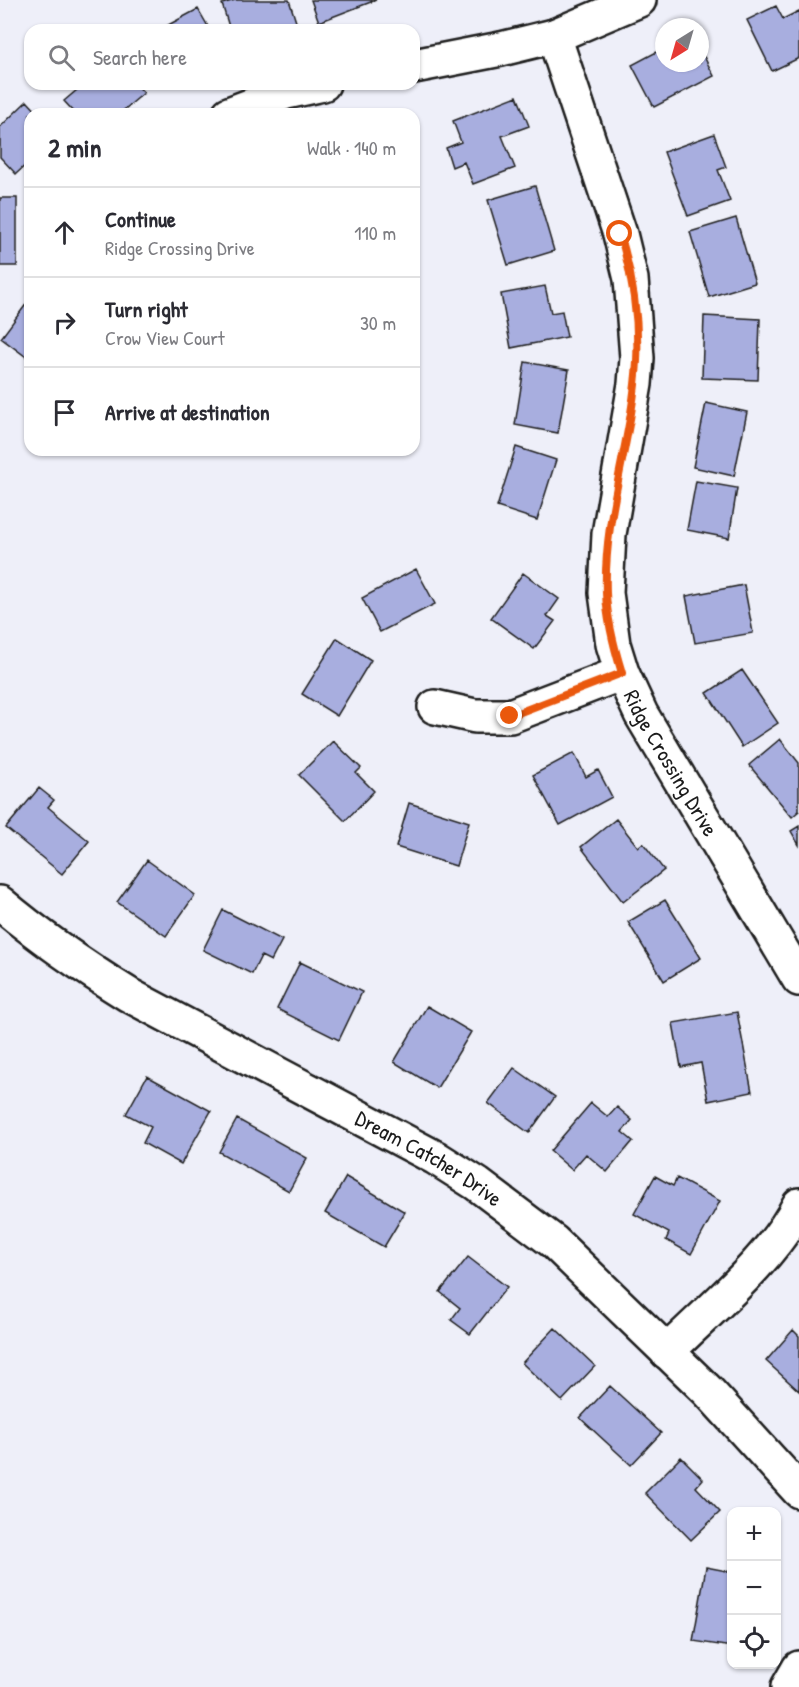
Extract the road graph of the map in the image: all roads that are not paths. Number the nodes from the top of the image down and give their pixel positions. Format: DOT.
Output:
graph roads {
  1 [pos="639,0"];
  2 [pos="554,36"];
  3 [pos="420,65"];
  4 [pos="295,90"];
  5 [pos="245,108"];
  6 [pos="622,673"];
  7 [pos="435,707"];
  8 [pos="0,903"];
  9 [pos="799,979"];
  10 [pos="799,1205"];
  11 [pos="667,1352"];
  12 [pos="799,1491"];
  13 [pos="799,1668"];
  14 [pos="788,1687"];
  1 -- 2 [label="street"];
  2 -- 3 [label="street"];
  2 -- 6 [label="street, Ridge Crossing Drive"];
  4 -- 5 [label="street"];
  6 -- 7 [label="street"];
  6 -- 9 [label="street, Ridge Crossing Drive"];
  8 -- 11 [label="street, Dream Catcher Drive"];
  10 -- 11 [label="street"];
  11 -- 12 [label="street, Dream Catcher Drive"];
  13 -- 14 [label="street"];
}
